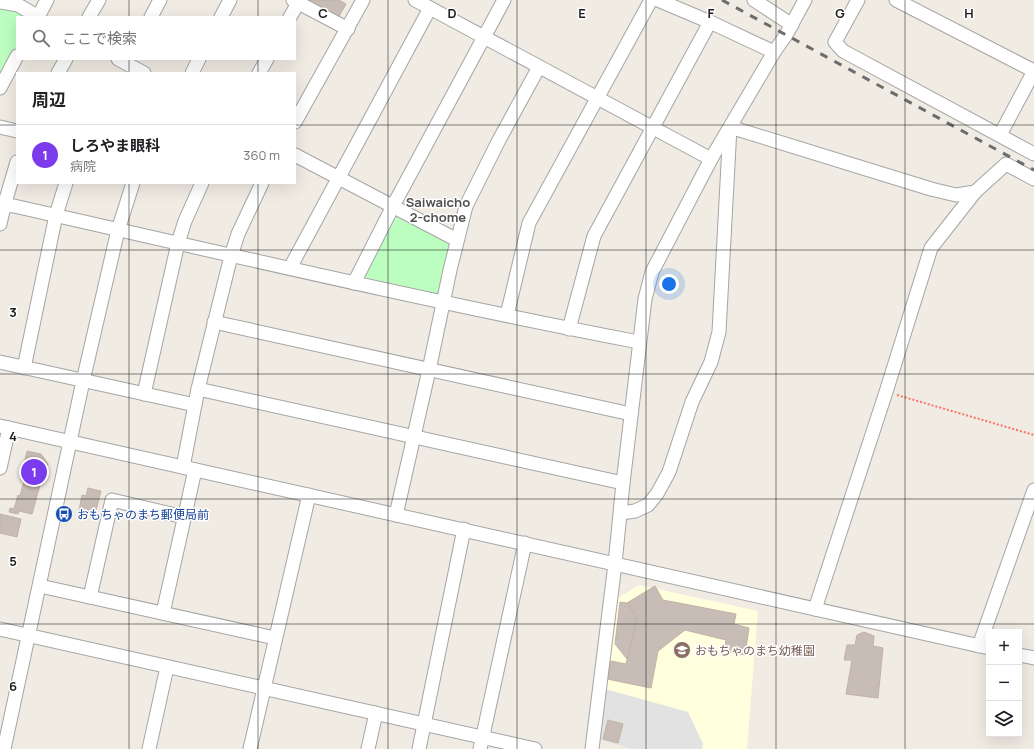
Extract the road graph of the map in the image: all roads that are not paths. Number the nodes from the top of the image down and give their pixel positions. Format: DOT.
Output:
graph roads {
  1 [pos="47,0"];
  2 [pos="99,0"];
  3 [pos="160,0"];
  4 [pos="230,0"];
  5 [pos="363,0"];
  6 [pos="415,0"];
  7 [pos="504,0"];
  8 [pos="651,0"];
  9 [pos="658,0"];
  10 [pos="754,0"];
  11 [pos="805,0"];
  12 [pos="858,0"];
  13 [pos="896,0"];
  14 [pos="297,1"];
  15 [pos="0,2"];
  16 [pos="430,8"];
  17 [pos="36,16"];
  18 [pos="39,16"];
  19 [pos="90,16"];
  20 [pos="152,16"];
  21 [pos="222,16"];
  22 [pos="290,16"];
  23 [pos="710,22"];
  24 [pos="792,25"];
  25 [pos="348,29"];
  26 [pos="484,37"];
  27 [pos="774,52"];
  28 [pos="16,58"];
  29 [pos="65,60"];
  30 [pos="198,60"];
  31 [pos="266,60"];
  32 [pos="123,64"];
  33 [pos="539,67"];
  34 [pos="1034,71"];
  35 [pos="59,72"];
  36 [pos="142,72"];
  37 [pos="192,72"];
  38 [pos="260,72"];
  39 [pos="0,88"];
  40 [pos="597,98"];
  41 [pos="296,120"];
  42 [pos="730,127"];
  43 [pos="0,128"];
  44 [pos="653,128"];
  45 [pos="16,131"];
  46 [pos="1000,135"];
  47 [pos="1034,154"];
  48 [pos="296,156"];
  49 [pos="712,159"];
  50 [pos="16,165"];
  51 [pos="338,178"];
  52 [pos="1034,179"];
  53 [pos="66,184"];
  54 [pos="133,184"];
  55 [pos="202,184"];
  56 [pos="262,184"];
  57 [pos="975,192"];
  58 [pos="2,205"];
  59 [pos="393,206"];
  60 [pos="56,215"];
  61 [pos="0,224"];
  62 [pos="118,230"];
  63 [pos="457,240"];
  64 [pos="178,243"];
  65 [pos="231,256"];
  66 [pos="290,268"];
  67 [pos="354,283"];
  68 [pos="444,302"];
  69 [pos="507,315"];
  70 [pos="214,322"];
  71 [pos="569,329"];
  72 [pos="639,342"];
  73 [pos="0,362"];
  74 [pos="24,368"];
  75 [pos="429,370"];
  76 [pos="83,381"];
  77 [pos="198,389"];
  78 [pos="144,394"];
  79 [pos="195,405"];
  80 [pos="631,414"];
  81 [pos="4,427"];
  82 [pos="414,436"];
  83 [pos="70,442"];
  84 [pos="0,468"];
  85 [pos="189,468"];
  86 [pos="623,483"];
  87 [pos="1034,490"];
  88 [pos="309,495"];
  89 [pos="621,513"];
  90 [pos="396,515"];
  91 [pos="184,517"];
  92 [pos="464,529"];
  93 [pos="525,543"];
  94 [pos="615,564"];
  95 [pos="40,586"];
  96 [pos="90,597"];
  97 [pos="815,609"];
  98 [pos="163,613"];
  99 [pos="0,629"];
  100 [pos="29,635"];
  101 [pos="275,638"];
  102 [pos="984,647"];
  103 [pos="1022,656"];
  104 [pos="1034,658"];
  105 [pos="167,667"];
  106 [pos="263,689"];
  107 [pos="376,713"];
  108 [pos="425,724"];
  109 [pos="482,743"];
  110 [pos="4,749"];
  111 [pos="149,749"];
  112 [pos="250,749"];
  113 [pos="368,749"];
  114 [pos="419,749"];
  115 [pos="535,749"];
  116 [pos="592,749"];
  1 -- 18 [label="street"];
  2 -- 19 [label="street"];
  3 -- 20 [label="street"];
  4 -- 21 [label="street"];
  5 -- 25 [label="street"];
  6 -- 16 [label="street"];
  7 -- 26 [label="street"];
  8 -- 40 [label="street"];
  9 -- 23 [label="street"];
  10 -- 24 [label="street"];
  11 -- 24 [label="street"];
  12 -- 46 [label="street"];
  13 -- 34 [label="street"];
  14 -- 22 [label="street"];
  14 -- 25 [label="street"];
  15 -- 17 [label="street"];
  16 -- 26 [label="street"];
  16 -- 51 [label="street"];
  23 -- 27 [label="street"];
  23 -- 44 [label="street"];
  24 -- 27 [label="street"];
  25 -- 41 [label="street"];
  26 -- 33 [label="street"];
  26 -- 59 [label="street"];
  27 -- 42 [label="street"];
  28 -- 39 [label="street"];
  29 -- 35 [label="street"];
  30 -- 37 [label="street"];
  31 -- 38 [label="street"];
  32 -- 36 [label="street"];
  33 -- 40 [label="street"];
  33 -- 63 [label="street"];
  34 -- 46 [label="street"];
  40 -- 44 [label="street"];
  40 -- 69 [label="street"];
  42 -- 49 [label="street"];
  42 -- 57 [label="street"];
  42 -- 89 [label="street"];
  43 -- 45 [label="street"];
  44 -- 49 [label="street"];
  44 -- 71 [label="street"];
  46 -- 47 [label="street"];
  48 -- 51 [label="street"];
  49 -- 72 [label="street"];
  50 -- 58 [label="street"];
  51 -- 59 [label="street"];
  51 -- 66 [label="street"];
  52 -- 57 [label="street"];
  53 -- 60 [label="street"];
  54 -- 62 [label="street"];
  55 -- 64 [label="street"];
  56 -- 65 [label="street"];
  57 -- 97 [label="street"];
  58 -- 60 [label="street"];
  58 -- 61 [label="street"];
  59 -- 63 [label="street"];
  59 -- 67 [label="street"];
  60 -- 62 [label="street"];
  60 -- 74 [label="street"];
  62 -- 64 [label="street"];
  62 -- 76 [label="street"];
  63 -- 68 [label="street"];
  64 -- 65 [label="street"];
  64 -- 78 [label="street"];
  65 -- 66 [label="street"];
  65 -- 70 [label="street"];
  66 -- 67 [label="street"];
  67 -- 68 [label="street"];
  68 -- 69 [label="street"];
  68 -- 75 [label="street"];
  69 -- 71 [label="street"];
  70 -- 75 [label="street"];
  70 -- 77 [label="street"];
  71 -- 72 [label="street"];
  72 -- 80 [label="street"];
  73 -- 74 [label="street"];
  74 -- 76 [label="street"];
  75 -- 80 [label="street"];
  75 -- 82 [label="street"];
  76 -- 78 [label="street"];
  76 -- 83 [label="street"];
  77 -- 79 [label="street"];
  77 -- 82 [label="street"];
  78 -- 79 [label="street"];
  79 -- 85 [label="street"];
  80 -- 86 [label="street"];
  81 -- 83 [label="street"];
  81 -- 84 [label="street"];
  82 -- 86 [label="street"];
  82 -- 90 [label="street"];
  83 -- 85 [label="street"];
  83 -- 95 [label="street"];
  85 -- 88 [label="street"];
  85 -- 91 [label="street"];
  86 -- 89 [label="street"];
  87 -- 102 [label="street"];
  88 -- 90 [label="street"];
  88 -- 101 [label="street"];
  89 -- 94 [label="street"];
  90 -- 92 [label="street"];
  91 -- 96 [label="street"];
  91 -- 98 [label="street"];
  92 -- 93 [label="street"];
  92 -- 108 [label="street"];
  93 -- 94 [label="street"];
  93 -- 109 [label="street"];
  94 -- 97 [label="street"];
  94 -- 116 [label="street"];
  95 -- 96 [label="street"];
  95 -- 100 [label="street"];
  96 -- 98 [label="street"];
  97 -- 102 [label="street"];
  98 -- 101 [label="street"];
  99 -- 100 [label="street"];
  100 -- 105 [label="street"];
  100 -- 110 [label="street"];
  101 -- 106 [label="street"];
  103 -- 104 [label="street"];
  105 -- 106 [label="street"];
  105 -- 111 [label="street"];
  106 -- 107 [label="street"];
  106 -- 112 [label="street"];
  107 -- 108 [label="street"];
  107 -- 113 [label="street"];
  108 -- 109 [label="street"];
  108 -- 114 [label="street"];
  109 -- 115 [label="street"];
}
